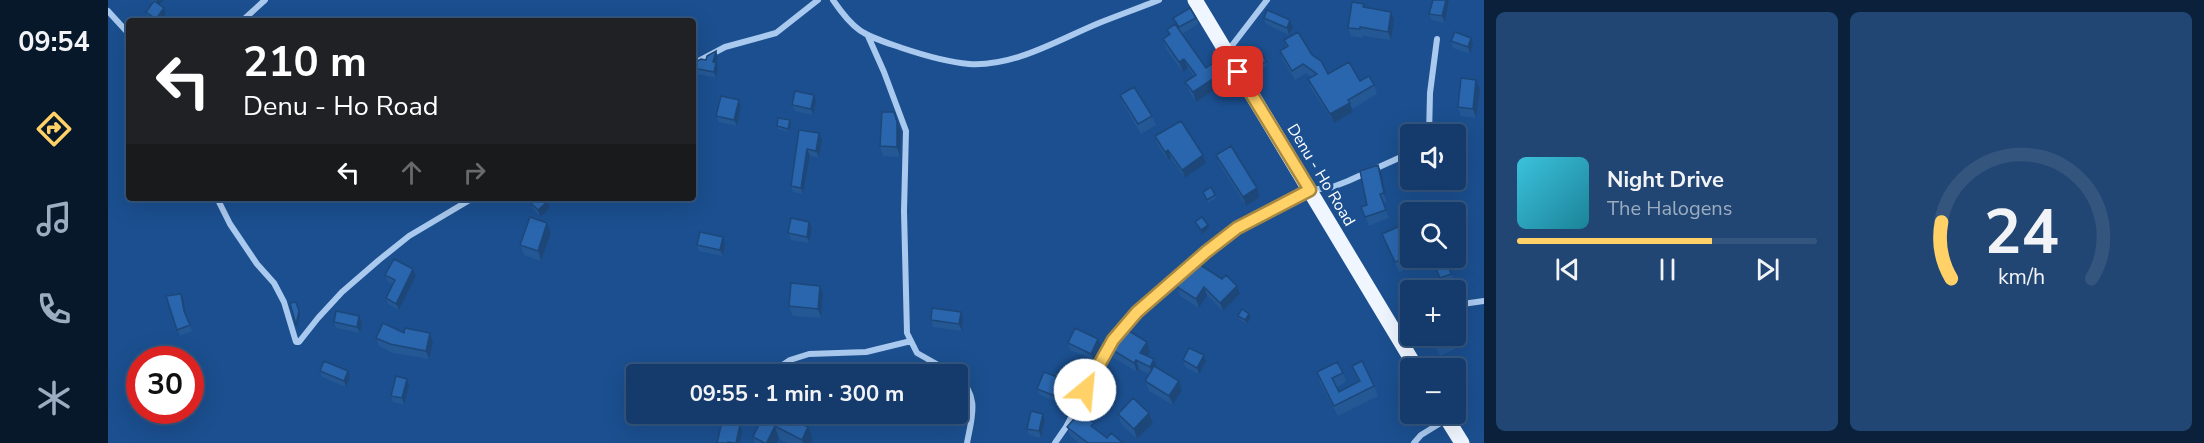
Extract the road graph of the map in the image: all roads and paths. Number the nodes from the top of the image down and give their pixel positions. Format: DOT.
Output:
graph roads {
  1 [pos="265,0"];
  2 [pos="818,0"];
  3 [pos="833,0"];
  4 [pos="1159,0"];
  5 [pos="1195,0"];
  6 [pos="1267,0"];
  7 [pos="108,11"];
  8 [pos="245,18"];
  9 [pos="126,31"];
  10 [pos="868,36"];
  11 [pos="1437,39"];
  12 [pos="1227,52"];
  13 [pos="696,62"];
  14 [pos="1429,124"];
  15 [pos="1400,158"];
  16 [pos="1310,190"];
  17 [pos="219,201"];
  18 [pos="468,201"];
  19 [pos="1484,301"];
  20 [pos="1466,303"];
  21 [pos="1400,331"];
  22 [pos="1395,333"];
  23 [pos="911,340"];
  24 [pos="1410,358"];
  25 [pos="784,364"];
  26 [pos="935,364"];
  27 [pos="968,389"];
  28 [pos="1435,424"];
  29 [pos="1450,424"];
  30 [pos="967,443"];
  31 [pos="1055,443"];
  32 [pos="1414,443"];
  33 [pos="1462,443"];
  1 -- 8 [label="street"];
  2 -- 13 [label="street"];
  3 -- 10 [label="street"];
  4 -- 10 [label="street"];
  5 -- 12 [label="main road, Denu - Ho Road"];
  6 -- 12 [label="street"];
  7 -- 9 [label="street"];
  10 -- 23 [label="street"];
  11 -- 14 [label="street"];
  12 -- 16 [label="main road, Denu - Ho Road"];
  15 -- 16 [label="street"];
  16 -- 22 [label="main road, Denu - Ho Road"];
  16 -- 31 [label="street"];
  17 -- 18 [label="street"];
  19 -- 20 [label="street"];
  21 -- 22 [label="street"];
  22 -- 24 [label="main road, Denu - Ho Road"];
  23 -- 25 [label="street"];
  23 -- 26 [label="street"];
  27 -- 30 [label="street"];
  28 -- 32 [label="street"];
  29 -- 33 [label="main road"];
}
